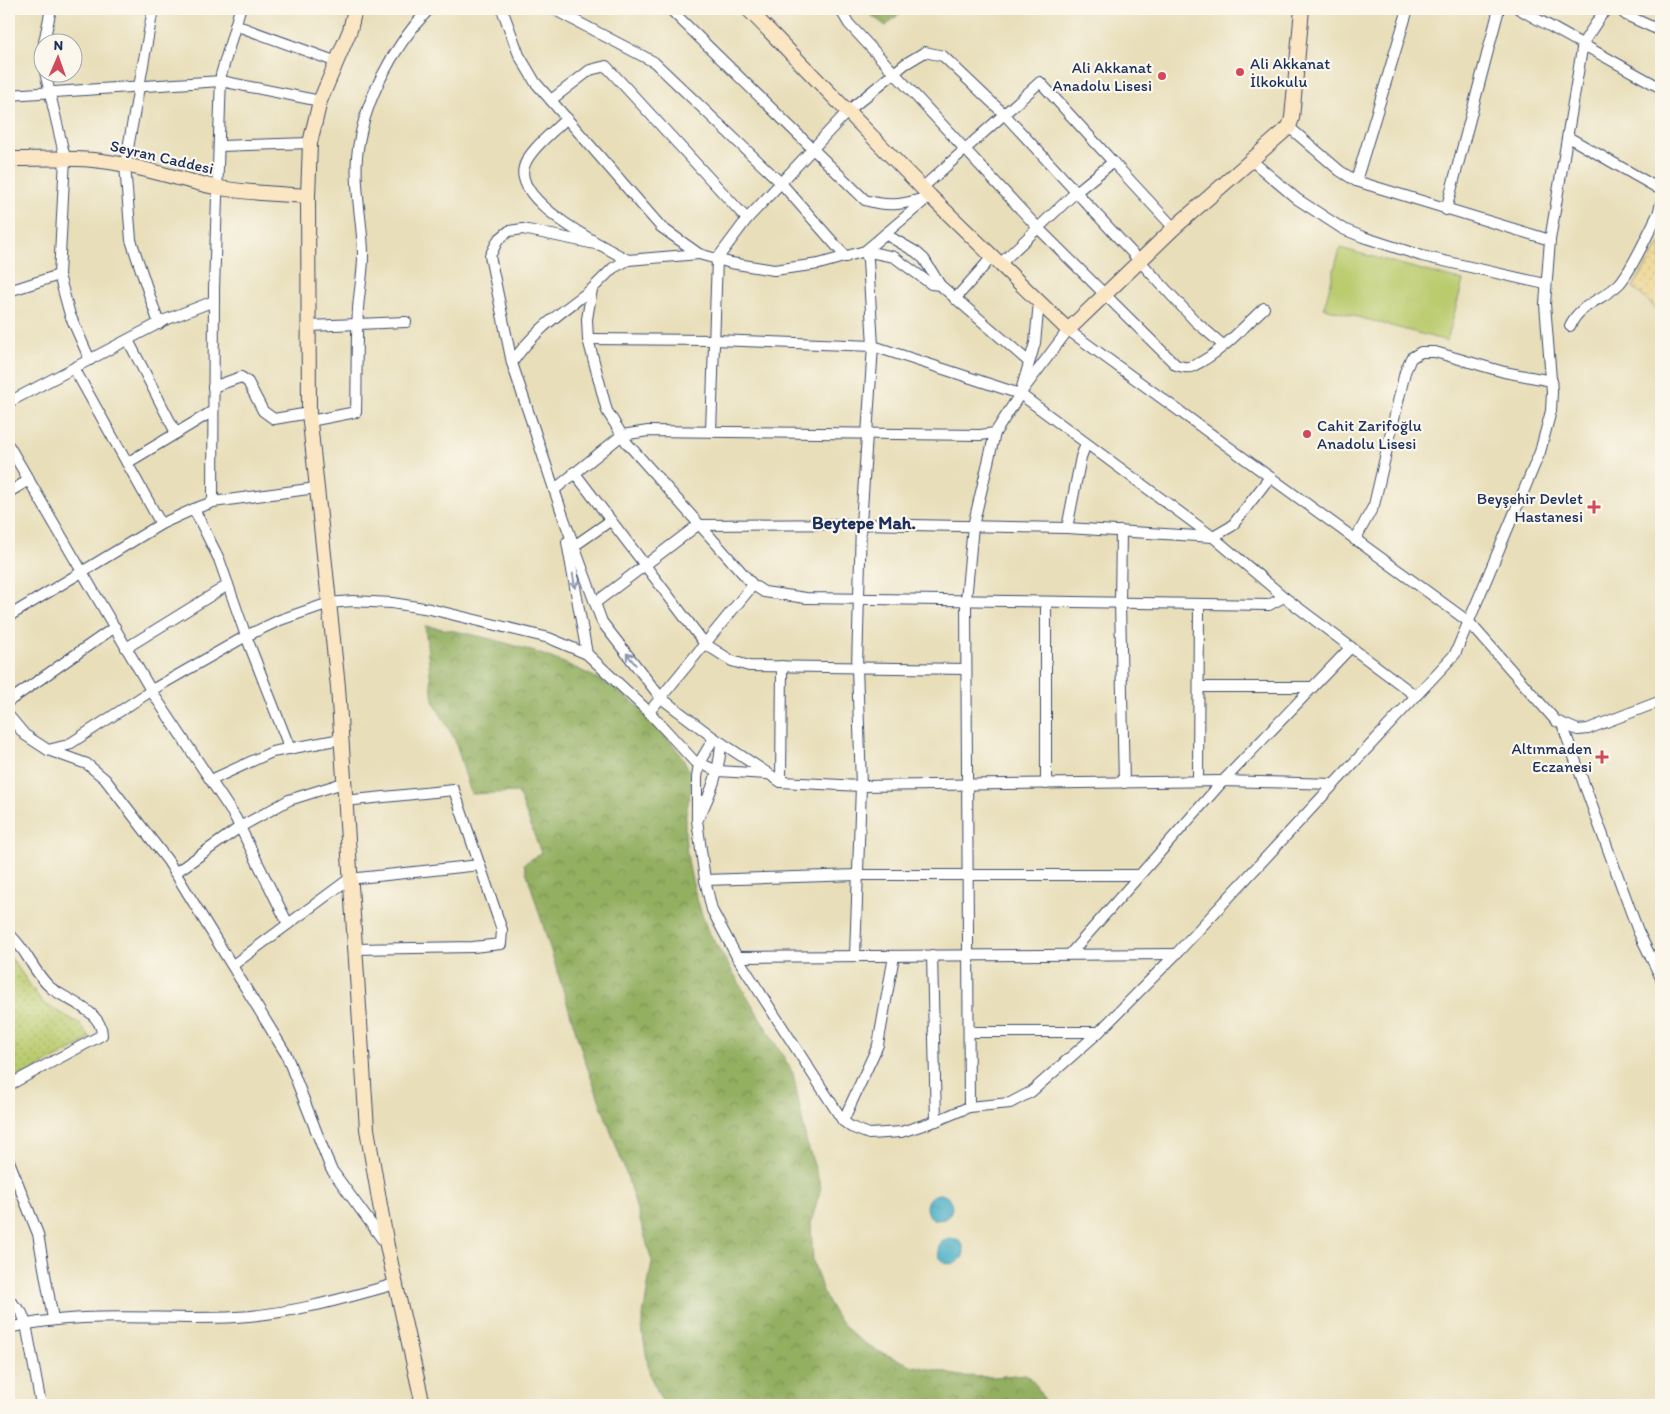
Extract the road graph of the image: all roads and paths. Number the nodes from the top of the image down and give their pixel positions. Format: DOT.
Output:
graph roads {
  1 [pos="51,9"];
  2 [pos="153,9"];
  3 [pos="240,9"];
  4 [pos="355,9"];
  5 [pos="366,9"];
  6 [pos="429,9"];
  7 [pos="502,9"];
  8 [pos="553,9"];
  9 [pos="670,9"];
  10 [pos="748,9"];
  11 [pos="840,9"];
  12 [pos="1303,9"];
  13 [pos="1408,9"];
  14 [pos="1499,9"];
  15 [pos="1519,9"];
  16 [pos="1609,9"];
  17 [pos="1619,9"];
  18 [pos="235,25"];
  19 [pos="350,30"];
  20 [pos="1661,31"];
  21 [pos="46,32"];
  22 [pos="1584,43"];
  23 [pos="337,62"];
  24 [pos="895,73"];
  25 [pos="47,82"];
  26 [pos="221,82"];
  27 [pos="138,86"];
  28 [pos="1661,88"];
  29 [pos="49,93"];
  30 [pos="9,95"];
  31 [pos="320,100"];
  32 [pos="551,100"];
  33 [pos="848,111"];
  34 [pos="1004,114"];
  35 [pos="567,118"];
  36 [pos="1289,126"];
  37 [pos="1568,137"];
  38 [pos="310,143"];
  39 [pos="220,146"];
  40 [pos="814,149"];
  41 [pos="965,149"];
  42 [pos="64,158"];
  43 [pos="9,159"];
  44 [pos="1250,160"];
  45 [pos="1113,162"];
  46 [pos="125,165"];
  47 [pos="1356,181"];
  48 [pos="781,183"];
  49 [pos="219,188"];
  50 [pos="1661,190"];
  51 [pos="926,192"];
  52 [pos="1075,193"];
  53 [pos="308,196"];
  54 [pos="1661,203"];
  55 [pos="1446,210"];
  56 [pos="747,219"];
  57 [pos="1038,228"];
  58 [pos="1174,228"];
  59 [pos="885,234"];
  60 [pos="1550,240"];
  61 [pos="600,245"];
  62 [pos="865,251"];
  63 [pos="699,254"];
  64 [pos="846,257"];
  65 [pos="717,259"];
  66 [pos="628,260"];
  67 [pos="997,260"];
  68 [pos="1140,261"];
  69 [pos="59,275"];
  70 [pos="1545,284"];
  71 [pos="940,285"];
  72 [pos="592,289"];
  73 [pos="9,291"];
  74 [pos="1104,295"];
  75 [pos="955,299"];
  76 [pos="214,300"];
  77 [pos="1039,302"];
  78 [pos="1264,308"];
  79 [pos="406,322"];
  80 [pos="159,324"];
  81 [pos="357,324"];
  82 [pos="309,326"];
  83 [pos="1570,326"];
  84 [pos="1068,330"];
  85 [pos="588,339"];
  86 [pos="128,340"];
  87 [pos="714,340"];
  88 [pos="1223,345"];
  89 [pos="873,346"];
  90 [pos="90,360"];
  91 [pos="1029,362"];
  92 [pos="512,363"];
  93 [pos="74,368"];
  94 [pos="1552,381"];
  95 [pos="213,387"];
  96 [pos="1020,394"];
  97 [pos="9,402"];
  98 [pos="213,411"];
  99 [pos="310,417"];
  100 [pos="711,431"];
  101 [pos="176,433"];
  102 [pos="995,433"];
  103 [pos="867,434"];
  104 [pos="622,435"];
  105 [pos="1086,444"];
  106 [pos="9,446"];
  107 [pos="127,463"];
  108 [pos="574,472"];
  109 [pos="1270,478"];
  110 [pos="29,480"];
  111 [pos="316,488"];
  112 [pos="554,490"];
  113 [pos="9,492"];
  114 [pos="212,502"];
  115 [pos="194,509"];
  116 [pos="563,516"];
  117 [pos="610,521"];
  118 [pos="161,524"];
  119 [pos="861,524"];
  120 [pos="698,525"];
  121 [pos="973,526"];
  122 [pos="1067,528"];
  123 [pos="1121,531"];
  124 [pos="1213,537"];
  125 [pos="1355,540"];
  126 [pos="574,546"];
  127 [pos="644,566"];
  128 [pos="83,573"];
  129 [pos="228,585"];
  130 [pos="753,585"];
  131 [pos="1284,596"];
  132 [pos="859,599"];
  133 [pos="966,600"];
  134 [pos="1046,602"];
  135 [pos="329,603"];
  136 [pos="595,603"];
  137 [pos="1120,603"];
  138 [pos="1199,605"];
  139 [pos="9,616"];
  140 [pos="1469,622"];
  141 [pos="115,627"];
  142 [pos="246,636"];
  143 [pos="704,644"];
  144 [pos="1351,647"];
  145 [pos="126,648"];
  146 [pos="587,654"];
  147 [pos="782,666"];
  148 [pos="857,667"];
  149 [pos="966,669"];
  150 [pos="1199,687"];
  151 [pos="1313,687"];
  152 [pos="152,692"];
  153 [pos="1416,696"];
  154 [pos="661,698"];
  155 [pos="9,701"];
  156 [pos="1661,701"];
  157 [pos="650,712"];
  158 [pos="9,716"];
  159 [pos="1562,724"];
  160 [pos="341,739"];
  161 [pos="718,741"];
  162 [pos="290,749"];
  163 [pos="48,750"];
  164 [pos="698,763"];
  165 [pos="718,771"];
  166 [pos="768,774"];
  167 [pos="211,780"];
  168 [pos="1198,781"];
  169 [pos="1223,781"];
  170 [pos="781,782"];
  171 [pos="343,783"];
  172 [pos="1124,783"];
  173 [pos="1046,784"];
  174 [pos="1334,784"];
  175 [pos="862,786"];
  176 [pos="967,786"];
  177 [pos="344,801"];
  178 [pos="697,820"];
  179 [pos="240,827"];
  180 [pos="480,865"];
  181 [pos="175,872"];
  182 [pos="858,875"];
  183 [pos="1138,875"];
  184 [pos="968,877"];
  185 [pos="349,879"];
  186 [pos="704,880"];
  187 [pos="288,924"];
  188 [pos="9,934"];
  189 [pos="354,949"];
  190 [pos="1070,954"];
  191 [pos="1176,954"];
  192 [pos="968,955"];
  193 [pos="856,956"];
  194 [pos="894,956"];
  195 [pos="932,956"];
  196 [pos="737,957"];
  197 [pos="233,965"];
  198 [pos="1661,978"];
  199 [pos="969,1032"];
  200 [pos="1099,1032"];
  201 [pos="9,1085"];
  202 [pos="969,1107"];
  203 [pos="844,1121"];
  204 [pos="936,1121"];
  205 [pos="9,1161"];
  206 [pos="387,1246"];
  207 [pos="395,1284"];
  208 [pos="9,1300"];
  209 [pos="53,1319"];
  210 [pos="26,1324"];
  211 [pos="9,1328"];
  212 [pos="41,1405"];
  213 [pos="423,1405"];
  1 -- 21 [label="street"];
  2 -- 27 [label="street"];
  3 -- 18 [label="street"];
  4 -- 19 [label="street"];
  5 -- 19 [label="street"];
  6 -- 81 [label="street"];
  7 -- 32 [label="street"];
  8 -- 48 [label="street"];
  9 -- 40 [label="street"];
  10 -- 33 [label="street"];
  11 -- 24 [label="street"];
  12 -- 36 [label="street"];
  13 -- 47 [label="street"];
  14 -- 55 [label="street"];
  15 -- 22 [label="street"];
  16 -- 22 [label="street"];
  17 -- 20 [label="street"];
  18 -- 23 [label="street"];
  18 -- 26 [label="street"];
  19 -- 23 [label="street"];
  22 -- 28 [label="street"];
  22 -- 37 [label="street"];
  23 -- 31 [label="street"];
  24 -- 33 [label="street"];
  24 -- 34 [label="street"];
  24 -- 41 [label="street"];
  25 -- 29 [label="street"];
  26 -- 27 [label="street"];
  26 -- 31 [label="street"];
  26 -- 39 [label="street"];
  27 -- 29 [label="street"];
  27 -- 46 [label="street"];
  29 -- 30 [label="street"];
  29 -- 42 [label="street"];
  31 -- 38 [label="street"];
  32 -- 35 [label="street"];
  32 -- 56 [label="street"];
  33 -- 40 [label="street"];
  33 -- 51 [label="street"];
  34 -- 41 [label="street"];
  34 -- 45 [label="street"];
  34 -- 52 [label="street"];
  35 -- 61 [label="street"];
  35 -- 63 [label="street"];
  36 -- 44 [label="street"];
  36 -- 47 [label="street"];
  37 -- 50 [label="street"];
  37 -- 60 [label="street"];
  38 -- 39 [label="street"];
  38 -- 53 [label="street"];
  39 -- 49 [label="street"];
  40 -- 48 [label="street"];
  40 -- 51 [label="street"];
  41 -- 51 [label="street"];
  41 -- 57 [label="street"];
  42 -- 43 [label="street, Seyran Caddesi"];
  42 -- 46 [label="street, Seyran Caddesi"];
  42 -- 69 [label="street"];
  44 -- 58 [label="street"];
  44 -- 70 [label="street"];
  45 -- 52 [label="street"];
  45 -- 58 [label="street"];
  46 -- 49 [label="street, Seyran Caddesi"];
  46 -- 80 [label="street"];
  47 -- 55 [label="street"];
  48 -- 56 [label="street"];
  48 -- 64 [label="street"];
  49 -- 53 [label="street, Seyran Caddesi"];
  49 -- 76 [label="street"];
  51 -- 59 [label="street"];
  51 -- 67 [label="street"];
  52 -- 57 [label="street"];
  52 -- 68 [label="street"];
  53 -- 82 [label="street"];
  54 -- 83 [label="street"];
  55 -- 60 [label="street"];
  56 -- 65 [label="street"];
  57 -- 67 [label="street"];
  57 -- 74 [label="street"];
  58 -- 68 [label="street"];
  59 -- 62 [label="street"];
  59 -- 71 [label="street"];
  60 -- 70 [label="street"];
  61 -- 66 [label="street"];
  61 -- 92 [label="street"];
  62 -- 64 [label="street"];
  62 -- 71 [label="street"];
  62 -- 89 [label="street"];
  63 -- 65 [label="street"];
  63 -- 66 [label="street"];
  64 -- 65 [label="street"];
  65 -- 87 [label="street"];
  66 -- 72 [label="street"];
  67 -- 75 [label="street"];
  67 -- 77 [label="street"];
  68 -- 74 [label="street"];
  68 -- 88 [label="street"];
  69 -- 73 [label="street"];
  69 -- 90 [label="street"];
  70 -- 94 [label="street"];
  71 -- 75 [label="street"];
  72 -- 85 [label="street"];
  72 -- 92 [label="street"];
  74 -- 84 [label="street"];
  74 -- 88 [label="street"];
  75 -- 91 [label="street"];
  76 -- 80 [label="street"];
  76 -- 95 [label="street"];
  77 -- 84 [label="street"];
  77 -- 91 [label="street"];
  78 -- 88 [label="street"];
  79 -- 81 [label="street"];
  80 -- 86 [label="street"];
  81 -- 82 [label="street"];
  81 -- 99 [label="street"];
  82 -- 99 [label="street"];
  84 -- 96 [label="street"];
  84 -- 109 [label="street"];
  85 -- 87 [label="street"];
  85 -- 104 [label="street"];
  86 -- 90 [label="street"];
  86 -- 101 [label="street"];
  87 -- 89 [label="street"];
  87 -- 100 [label="street"];
  89 -- 96 [label="street"];
  89 -- 103 [label="street"];
  90 -- 93 [label="street"];
  91 -- 96 [label="street"];
  92 -- 112 [label="street"];
  93 -- 97 [label="street"];
  93 -- 107 [label="street"];
  94 -- 125 [label="street"];
  94 -- 140 [label="street"];
  95 -- 98 [label="street"];
  95 -- 99 [label="street"];
  96 -- 102 [label="street"];
  96 -- 105 [label="street"];
  98 -- 101 [label="street"];
  98 -- 114 [label="street"];
  99 -- 111 [label="street"];
  100 -- 103 [label="street"];
  100 -- 104 [label="street"];
  101 -- 107 [label="street"];
  102 -- 103 [label="street"];
  102 -- 121 [label="street"];
  103 -- 119 [label="street"];
  104 -- 108 [label="street"];
  104 -- 120 [label="street"];
  105 -- 122 [label="street"];
  105 -- 124 [label="street"];
  106 -- 110 [label="street"];
  107 -- 118 [label="street"];
  108 -- 112 [label="street"];
  108 -- 117 [label="street"];
  109 -- 124 [label="street"];
  109 -- 125 [label="street"];
  110 -- 113 [label="street"];
  110 -- 128 [label="street"];
  111 -- 114 [label="street"];
  111 -- 135 [label="street"];
  112 -- 116 [label="street"];
  114 -- 115 [label="street"];
  115 -- 118 [label="street"];
  115 -- 129 [label="street"];
  116 -- 126 [label="street"];
  116 -- 146 [label="street, one-way"];
  117 -- 126 [label="street"];
  117 -- 127 [label="street"];
  118 -- 128 [label="street"];
  119 -- 120 [label="street"];
  119 -- 121 [label="street"];
  119 -- 132 [label="street"];
  120 -- 127 [label="street"];
  120 -- 130 [label="street"];
  121 -- 122 [label="street"];
  121 -- 133 [label="street"];
  122 -- 123 [label="street"];
  123 -- 124 [label="street"];
  123 -- 137 [label="street"];
  124 -- 131 [label="street"];
  125 -- 140 [label="street"];
  126 -- 136 [label="street"];
  127 -- 136 [label="street"];
  127 -- 143 [label="street"];
  128 -- 139 [label="street"];
  128 -- 141 [label="street"];
  129 -- 142 [label="street"];
  129 -- 145 [label="street"];
  130 -- 132 [label="street"];
  130 -- 143 [label="street"];
  131 -- 138 [label="street"];
  131 -- 144 [label="street"];
  132 -- 133 [label="street"];
  132 -- 148 [label="street"];
  133 -- 134 [label="street"];
  133 -- 149 [label="street"];
  134 -- 137 [label="street"];
  134 -- 173 [label="street"];
  135 -- 142 [label="street"];
  135 -- 146 [label="street"];
  135 -- 160 [label="street"];
  154 -- 136 [label="street, one-way"];
  137 -- 138 [label="street"];
  137 -- 172 [label="street"];
  138 -- 150 [label="street"];
  140 -- 153 [label="street"];
  140 -- 159 [label="street"];
  141 -- 145 [label="street"];
  141 -- 155 [label="street"];
  142 -- 152 [label="street"];
  142 -- 162 [label="street"];
  143 -- 147 [label="street"];
  143 -- 154 [label="street"];
  144 -- 151 [label="street"];
  144 -- 153 [label="street"];
  145 -- 152 [label="street"];
  146 -- 157 [label="street"];
  147 -- 148 [label="street"];
  147 -- 170 [label="street"];
  148 -- 149 [label="street"];
  148 -- 175 [label="street"];
  149 -- 176 [label="street"];
  150 -- 151 [label="street"];
  150 -- 168 [label="street"];
  151 -- 169 [label="street"];
  152 -- 163 [label="street"];
  152 -- 167 [label="street"];
  153 -- 174 [label="street"];
  154 -- 157 [label="street"];
  154 -- 161 [label="street"];
  156 -- 159 [label="street"];
  157 -- 164 [label="street"];
  158 -- 163 [label="street"];
  159 -- 198 [label="street"];
  160 -- 162 [label="street"];
  160 -- 171 [label="street"];
  161 -- 164 [label="street"];
  161 -- 165 [label="street"];
  161 -- 166 [label="street"];
  162 -- 167 [label="street"];
  163 -- 181 [label="street"];
  164 -- 165 [label="street"];
  164 -- 178 [label="street"];
  165 -- 166 [label="street"];
  165 -- 178 [label="street"];
  166 -- 170 [label="street"];
  167 -- 179 [label="street"];
  168 -- 169 [label="street"];
  168 -- 172 [label="street"];
  169 -- 174 [label="street"];
  169 -- 183 [label="street"];
  170 -- 175 [label="street"];
  171 -- 177 [label="street"];
  171 -- 179 [label="street"];
  172 -- 173 [label="street"];
  173 -- 176 [label="street"];
  174 -- 191 [label="street"];
  175 -- 176 [label="street"];
  175 -- 182 [label="street"];
  176 -- 184 [label="street"];
  177 -- 180 [label="street"];
  177 -- 185 [label="street"];
  178 -- 186 [label="street"];
  179 -- 181 [label="street"];
  179 -- 187 [label="street"];
  180 -- 185 [label="street"];
  180 -- 189 [label="street"];
  181 -- 197 [label="street"];
  182 -- 184 [label="street"];
  182 -- 186 [label="street"];
  182 -- 193 [label="street"];
  183 -- 184 [label="street"];
  183 -- 190 [label="street"];
  184 -- 192 [label="street"];
  185 -- 187 [label="street"];
  185 -- 189 [label="street"];
  186 -- 196 [label="street"];
  187 -- 197 [label="street"];
  188 -- 201 [label="street"];
  189 -- 206 [label="street"];
  190 -- 191 [label="street"];
  190 -- 192 [label="street"];
  191 -- 200 [label="street"];
  192 -- 195 [label="street"];
  192 -- 199 [label="street"];
  193 -- 194 [label="street"];
  193 -- 196 [label="street"];
  194 -- 195 [label="street"];
  194 -- 203 [label="street"];
  195 -- 204 [label="street"];
  196 -- 203 [label="street"];
  197 -- 206 [label="street"];
  199 -- 200 [label="street"];
  199 -- 202 [label="street"];
  200 -- 202 [label="street"];
  202 -- 204 [label="street"];
  203 -- 204 [label="street"];
  205 -- 209 [label="street"];
  206 -- 207 [label="street"];
  207 -- 209 [label="street"];
  207 -- 213 [label="street"];
  208 -- 210 [label="street"];
  209 -- 210 [label="street"];
  210 -- 211 [label="street"];
  210 -- 212 [label="street"];
}
